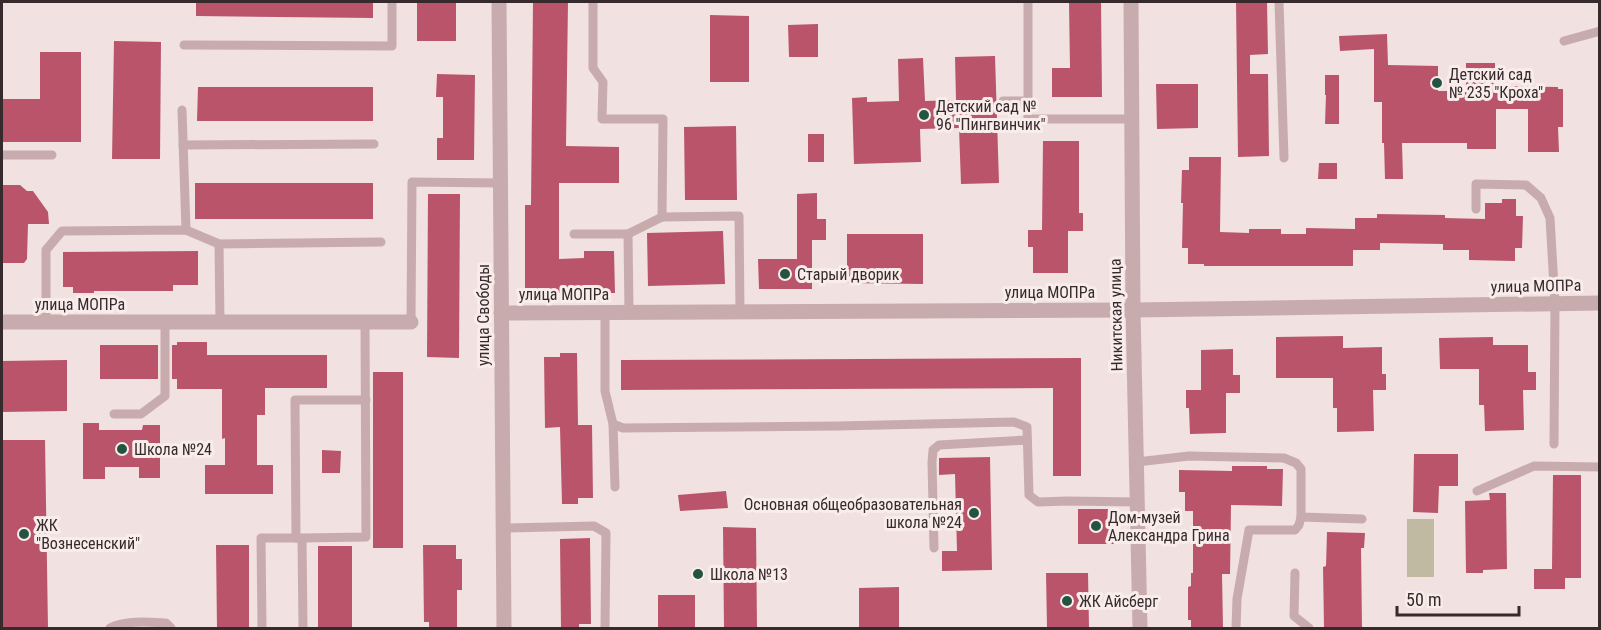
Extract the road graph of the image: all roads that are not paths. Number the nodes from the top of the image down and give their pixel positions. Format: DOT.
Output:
graph roads {
  1 [pos="392,2"];
  2 [pos="499,2"];
  3 [pos="593,2"];
  4 [pos="1028,2"];
  5 [pos="1131,2"];
  6 [pos="1279,2"];
  7 [pos="1599,31"];
  8 [pos="1564,41"];
  9 [pos="184,45"];
  10 [pos="1028,100"];
  11 [pos="1003,101"];
  12 [pos="182,110"];
  13 [pos="1132,119"];
  14 [pos="374,144"];
  15 [pos="183,146"];
  16 [pos="2,155"];
  17 [pos="52,155"];
  18 [pos="1284,158"];
  19 [pos="501,183"];
  20 [pos="1476,209"];
  21 [pos="662,217"];
  22 [pos="186,230"];
  23 [pos="574,234"];
  24 [pos="628,234"];
  25 [pos="381,242"];
  26 [pos="219,244"];
  27 [pos="1599,303"];
  28 [pos="1555,304"];
  29 [pos="1133,310"];
  30 [pos="605,312"];
  31 [pos="629,312"];
  32 [pos="740,312"];
  33 [pos="501,313"];
  34 [pos="2,322"];
  35 [pos="46,322"];
  36 [pos="165,322"];
  37 [pos="220,322"];
  38 [pos="365,322"];
  39 [pos="411,322"];
  40 [pos="366,400"];
  41 [pos="114,414"];
  42 [pos="613,424"];
  43 [pos="1027,441"];
  44 [pos="1554,444"];
  45 [pos="1137,462"];
  46 [pos="1599,466"];
  47 [pos="615,487"];
  48 [pos="1477,491"];
  49 [pos="1137,502"];
  50 [pos="1301,518"];
  51 [pos="1362,519"];
  52 [pos="503,528"];
  53 [pos="299,538"];
  54 [pos="934,548"];
  55 [pos="1295,573"];
  56 [pos="110,628"];
  57 [pos="171,628"];
  58 [pos="262,628"];
  59 [pos="303,628"];
  60 [pos="504,628"];
  61 [pos="605,628"];
  62 [pos="1140,628"];
  63 [pos="1236,628"];
  64 [pos="1309,628"];
  1 -- 9 [label="lane"];
  2 -- 19 [label="street, улица Свободы"];
  3 -- 21 [label="lane"];
  4 -- 10 [label="lane"];
  5 -- 13 [label="street, Никитская улица"];
  6 -- 18 [label="lane"];
  7 -- 8 [label="lane"];
  10 -- 11 [label="lane"];
  10 -- 13 [label="lane"];
  12 -- 15 [label="lane"];
  13 -- 29 [label="street, Никитская улица"];
  14 -- 15 [label="lane"];
  15 -- 22 [label="lane"];
  16 -- 17 [label="lane"];
  19 -- 33 [label="street, улица Свободы"];
  19 -- 39 [label="lane"];
  20 -- 28 [label="lane"];
  21 -- 24 [label="lane"];
  21 -- 32 [label="lane"];
  22 -- 26 [label="lane"];
  22 -- 35 [label="lane"];
  23 -- 24 [label="lane"];
  24 -- 31 [label="lane"];
  25 -- 26 [label="lane"];
  26 -- 37 [label="lane"];
  27 -- 28 [label="street, улица МОПРа"];
  28 -- 29 [label="street, улица МОПРа"];
  28 -- 44 [label="lane"];
  29 -- 32 [label="street, улица МОПРа"];
  29 -- 45 [label="street, Никитская улица"];
  30 -- 31 [label="street, улица МОПРа"];
  30 -- 33 [label="street, улица МОПРа"];
  30 -- 42 [label="lane"];
  31 -- 32 [label="street, улица МОПРа"];
  33 -- 52 [label="street, улица Свободы"];
  34 -- 35 [label="street, улица МОПРа"];
  35 -- 36 [label="street, улица МОПРа"];
  36 -- 37 [label="street, улица МОПРа"];
  36 -- 41 [label="lane"];
  37 -- 38 [label="street, улица МОПРа"];
  38 -- 39 [label="street, улица МОПРа"];
  38 -- 40 [label="lane"];
  40 -- 53 [label="lane"];
  40 -- 53 [label="lane"];
  42 -- 43 [label="lane"];
  42 -- 47 [label="lane"];
  43 -- 49 [label="lane"];
  43 -- 54 [label="lane"];
  45 -- 49 [label="street, Никитская улица"];
  45 -- 50 [label="lane"];
  46 -- 48 [label="lane"];
  49 -- 62 [label="street, Никитская улица"];
  50 -- 51 [label="lane"];
  50 -- 63 [label="lane"];
  52 -- 60 [label="street, улица Свободы"];
  52 -- 61 [label="lane"];
  53 -- 58 [label="lane"];
  53 -- 59 [label="lane"];
  55 -- 64 [label="lane"];
  56 -- 57 [label="lane"];
}
